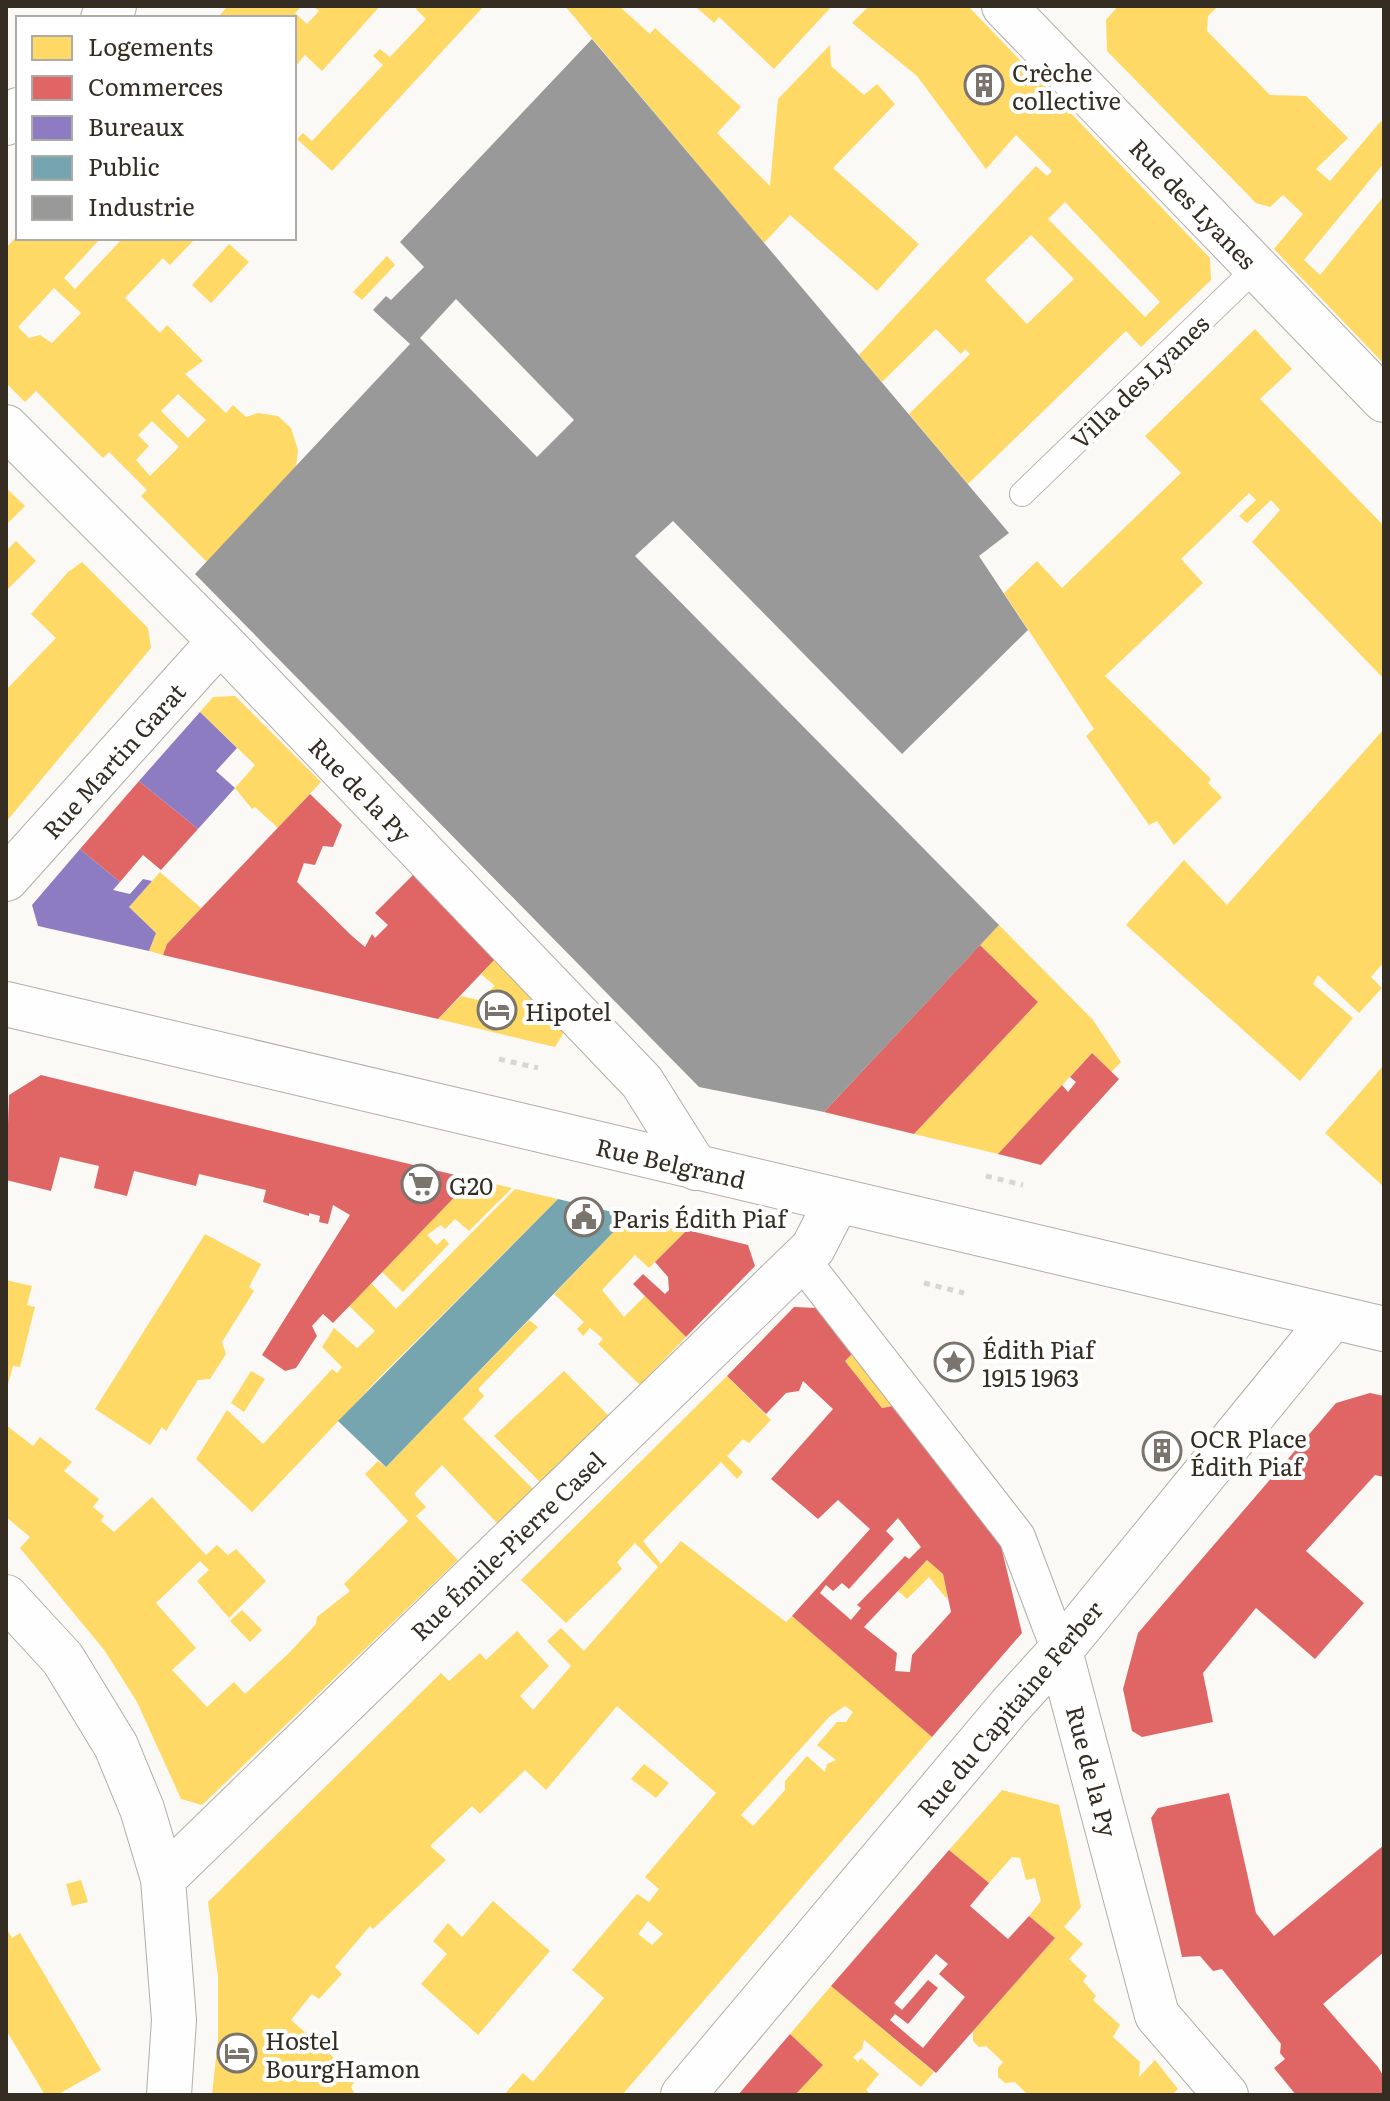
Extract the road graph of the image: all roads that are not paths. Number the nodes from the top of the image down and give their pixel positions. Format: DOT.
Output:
graph roads {
  1 [pos="1004,6"];
  2 [pos="1256,268"];
  3 [pos="1384,400"];
  4 [pos="6,427"];
  5 [pos="1022,494"];
  6 [pos="220,641"];
  7 [pos="6,879"];
  8 [pos="6,1004"];
  9 [pos="696,1168"];
  10 [pos="837,1201"];
  11 [pos="801,1259"];
  12 [pos="1332,1318"];
  13 [pos="1384,1329"];
  14 [pos="6,1597"];
  15 [pos="1060,1651"];
  16 [pos="163,1879"];
  17 [pos="169,2095"];
  18 [pos="683,2095"];
  19 [pos="1226,2095"];
  1 -- 2 [label="street, Rue des Lyanes"];
  2 -- 3 [label="street, Rue des Lyanes"];
  2 -- 5 [label="lane, Villa des Lyanes"];
  4 -- 6 [label="street, Rue de la Py"];
  6 -- 7 [label="street, Rue Martin Garat"];
  6 -- 9 [label="street, Rue de la Py"];
  8 -- 9 [label="street, Rue Belgrand"];
  9 -- 10 [label="street, Rue Belgrand"];
  10 -- 11 [label="street, Rue Émile-Pierre Casel"];
  10 -- 12 [label="street, Rue Belgrand"];
  11 -- 15 [label="street, Rue de la Py"];
  11 -- 16 [label="street, Rue Émile-Pierre Casel"];
  12 -- 13 [label="street, Rue Belgrand"];
  12 -- 15 [label="street, Rue du Capitaine Ferber"];
  14 -- 16 [label="street"];
  15 -- 18 [label="street, Rue du Capitaine Ferber"];
  15 -- 19 [label="street, Rue de la Py"];
  16 -- 17 [label="street"];
}
